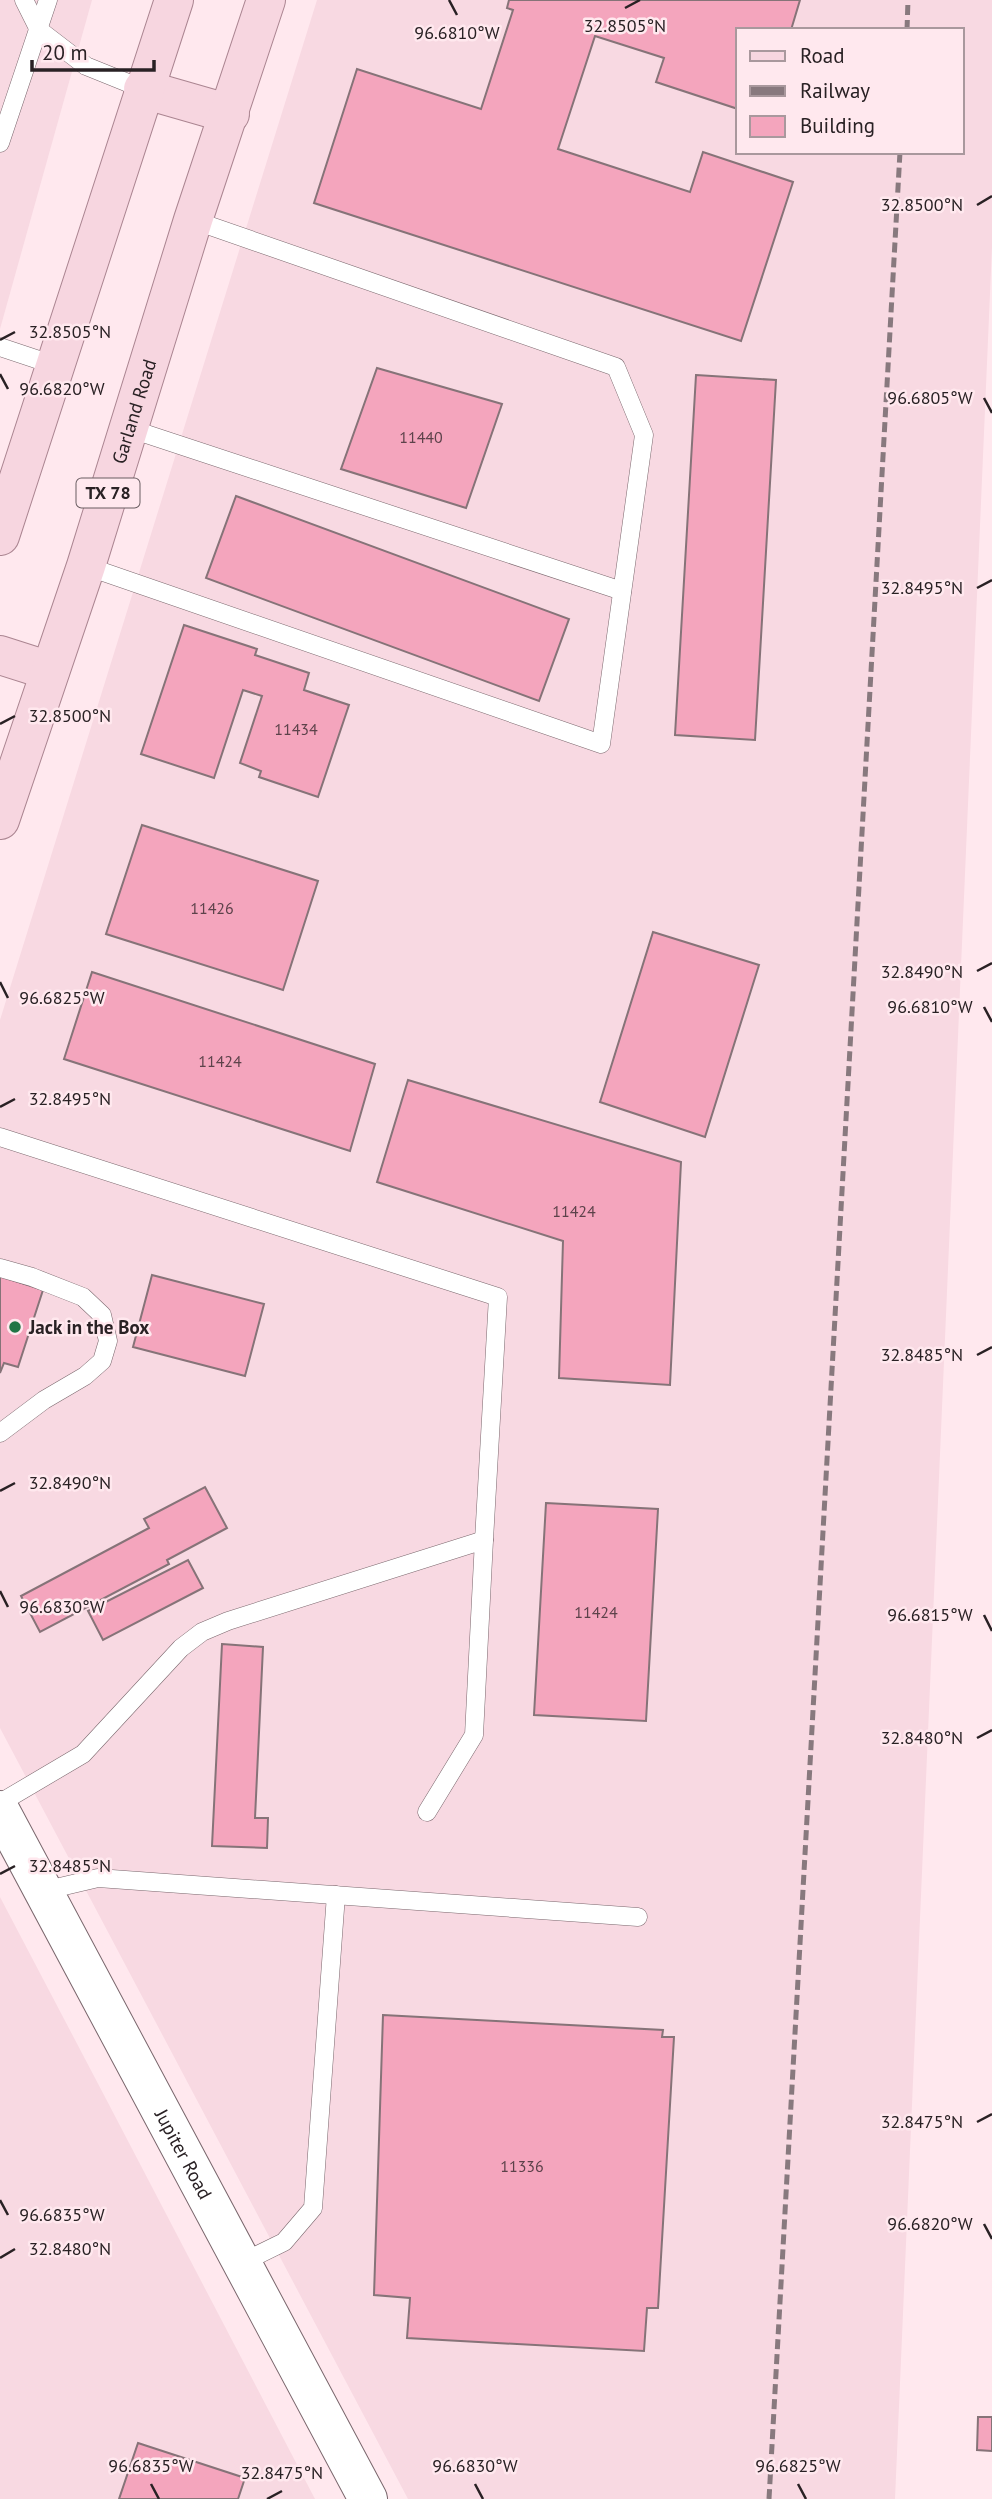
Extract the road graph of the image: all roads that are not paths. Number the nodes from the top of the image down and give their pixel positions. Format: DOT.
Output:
graph roads {
  1 [pos="23,0"];
  2 [pos="48,0"];
  3 [pos="174,0"];
  4 [pos="266,0"];
  5 [pos="39,30"];
  6 [pos="143,89"];
  7 [pos="230,114"];
  8 [pos="0,143"];
  9 [pos="193,220"];
  10 [pos="0,347"];
  11 [pos="54,365"];
  12 [pos="128,428"];
  13 [pos="0,536"];
  14 [pos="86,566"];
  15 [pos="622,591"];
  16 [pos="0,655"];
  17 [pos="50,671"];
  18 [pos="0,820"];
  19 [pos="0,1137"];
  20 [pos="0,1268"];
  21 [pos="0,1433"];
  22 [pos="484,1540"];
  23 [pos="0,1803"];
  24 [pos="0,1810"];
  25 [pos="427,1812"];
  26 [pos="43,1891"];
  27 [pos="336,1895"];
  28 [pos="638,1917"];
  29 [pos="241,2263"];
  30 [pos="368,2499"];
  1 -- 5 [label="lane"];
  2 -- 5 [label="lane"];
  3 -- 6 [label="main road"];
  4 -- 7 [label="main road, Garland Road / TX 78"];
  5 -- 6 [label="lane"];
  5 -- 8 [label="lane"];
  6 -- 7 [label="main road"];
  6 -- 11 [label="main road"];
  7 -- 9 [label="main road, Garland Road / TX 78"];
  9 -- 12 [label="main road, Garland Road / TX 78"];
  9 -- 15 [label="lane"];
  10 -- 11 [label="lane"];
  11 -- 13 [label="main road"];
  12 -- 14 [label="main road, Garland Road / TX 78"];
  12 -- 15 [label="lane"];
  14 -- 15 [label="lane"];
  14 -- 17 [label="main road, Garland Road / TX 78"];
  16 -- 17 [label="main road"];
  17 -- 18 [label="main road, Garland Road / TX 78"];
  19 -- 22 [label="lane"];
  20 -- 21 [label="lane"];
  22 -- 23 [label="lane"];
  22 -- 25 [label="lane"];
  24 -- 26 [label="street, Jupiter Road"];
  26 -- 27 [label="lane"];
  26 -- 29 [label="street, Jupiter Road"];
  27 -- 28 [label="lane"];
  27 -- 29 [label="lane"];
  29 -- 30 [label="street, Jupiter Road"];
}
